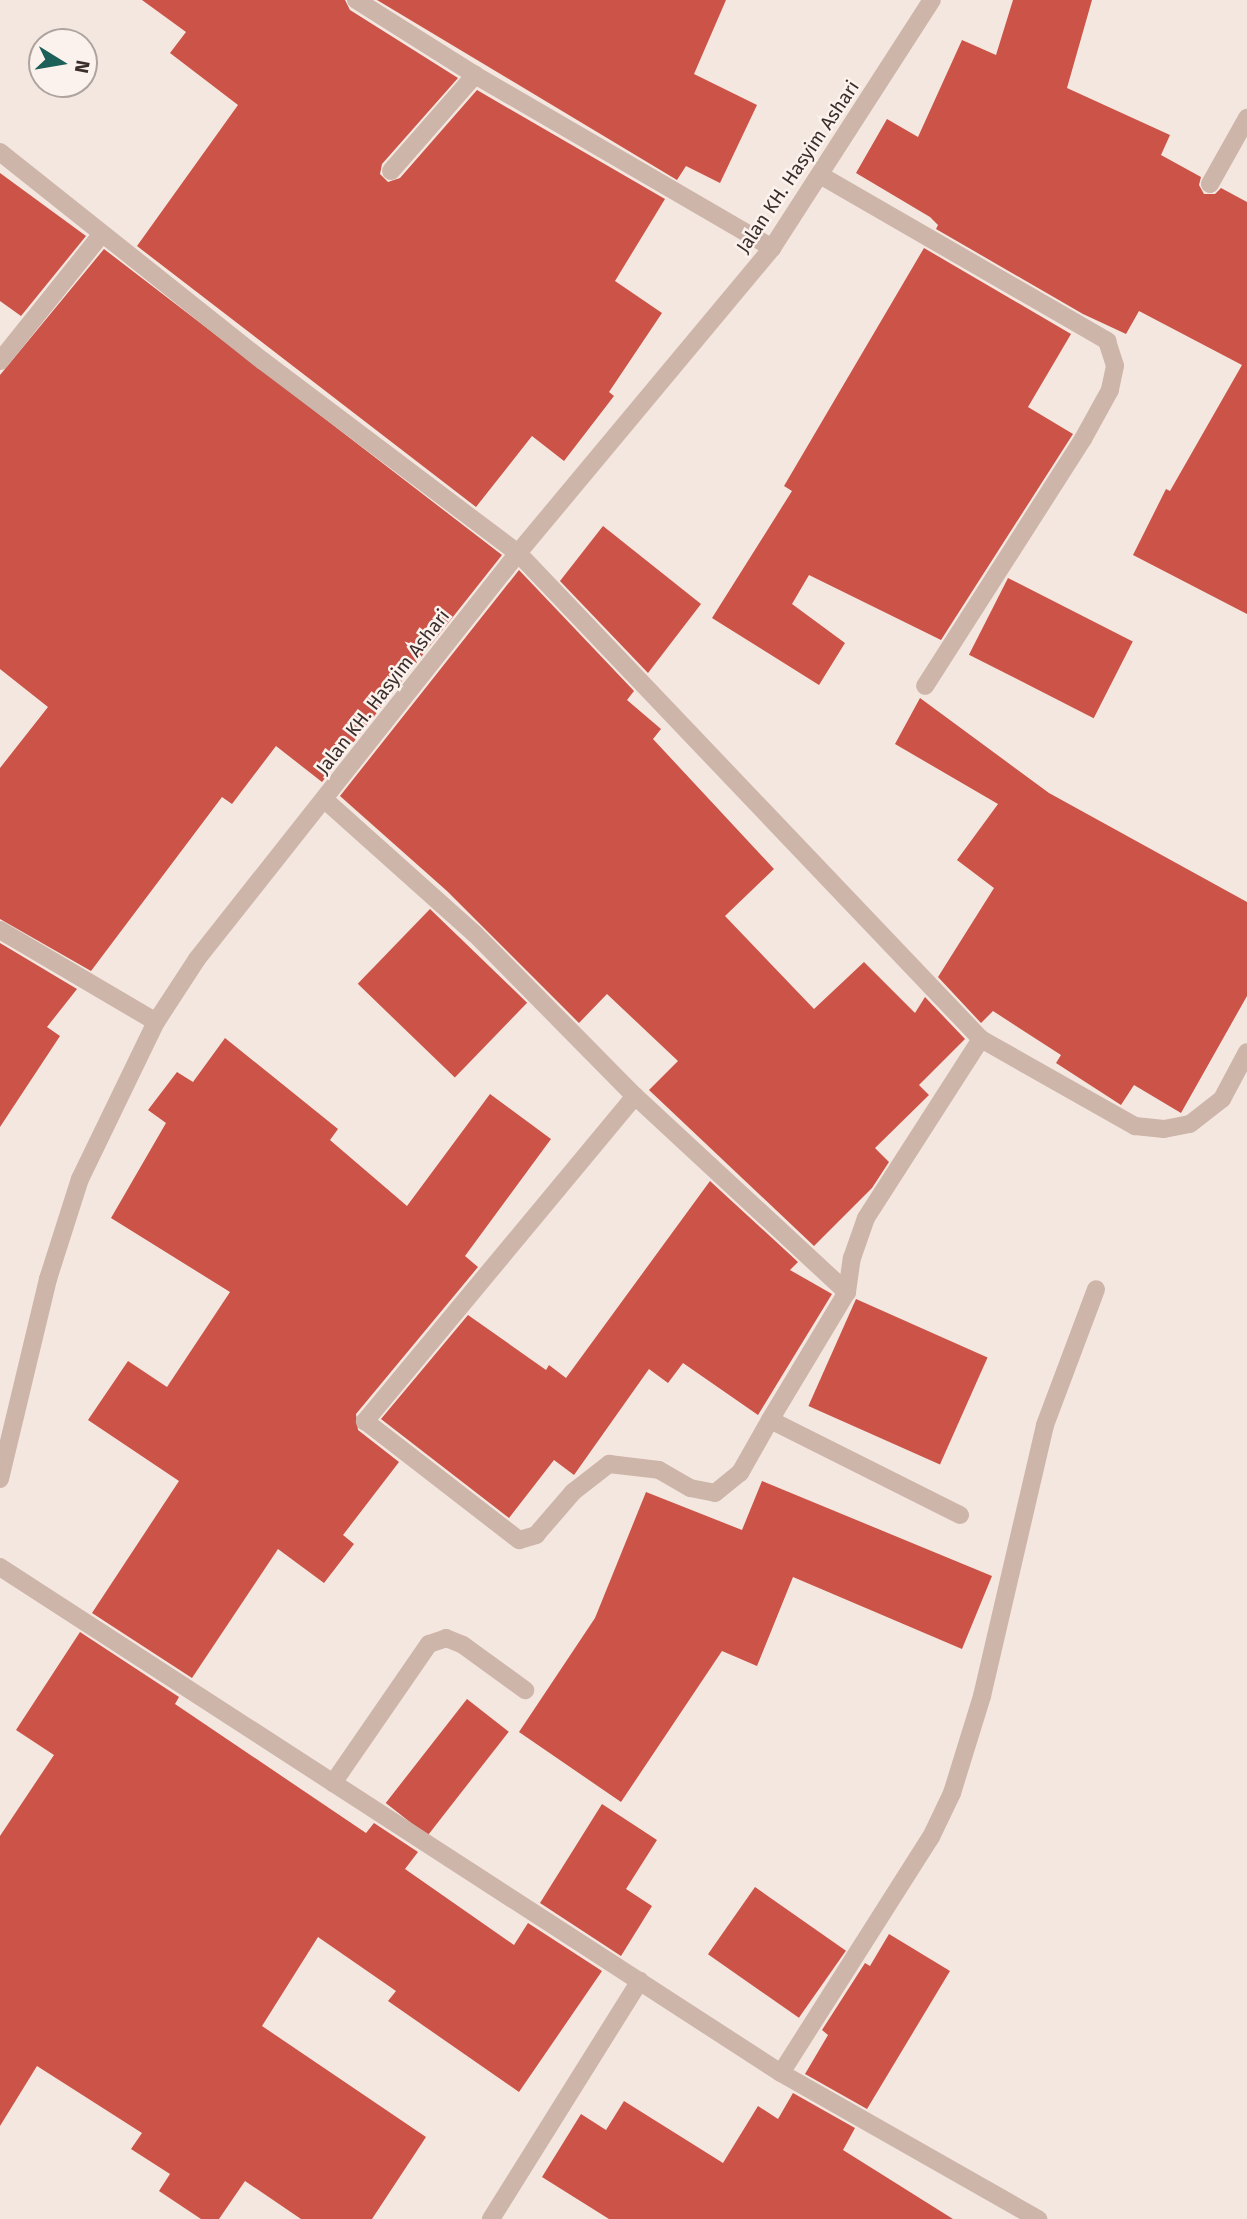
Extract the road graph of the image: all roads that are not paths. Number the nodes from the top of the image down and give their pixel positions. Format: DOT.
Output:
graph roads {
  1 [pos="356,0"];
  2 [pos="932,0"];
  3 [pos="475,75"];
  4 [pos="1247,118"];
  5 [pos="0,152"];
  6 [pos="391,171"];
  7 [pos="820,175"];
  8 [pos="1210,184"];
  9 [pos="101,235"];
  10 [pos="772,248"];
  11 [pos="0,361"];
  12 [pos="518,553"];
  13 [pos="925,686"];
  14 [pos="325,800"];
  15 [pos="0,930"];
  16 [pos="156,1022"];
  17 [pos="981,1039"];
  18 [pos="1247,1052"];
  19 [pos="635,1096"];
  20 [pos="1096,1289"];
  21 [pos="848,1292"];
  22 [pos="770,1420"];
  23 [pos="0,1479"];
  24 [pos="960,1515"];
  25 [pos="0,1567"];
  26 [pos="525,1690"];
  27 [pos="333,1783"];
  28 [pos="639,1981"];
  29 [pos="781,2073"];
  30 [pos="1004,2212"];
  31 [pos="491,2219"];
  32 [pos="1038,2219"];
  1 -- 3 [label="street"];
  2 -- 7 [label="street, Jalan KH. Hasyim Ashari"];
  3 -- 6 [label="street"];
  3 -- 10 [label="street"];
  4 -- 8 [label="street"];
  5 -- 9 [label="street"];
  7 -- 10 [label="street, Jalan KH. Hasyim Ashari"];
  7 -- 13 [label="street"];
  9 -- 11 [label="street"];
  9 -- 12 [label="street"];
  10 -- 12 [label="street, Jalan KH. Hasyim Ashari"];
  12 -- 14 [label="street, Jalan KH. Hasyim Ashari"];
  12 -- 17 [label="street"];
  14 -- 16 [label="street, Jalan KH. Hasyim Ashari"];
  14 -- 19 [label="street"];
  15 -- 16 [label="street"];
  16 -- 23 [label="street, Jalan KH. Hasyim Ashari"];
  17 -- 18 [label="street"];
  17 -- 21 [label="street"];
  19 -- 21 [label="street"];
  19 -- 22 [label="street"];
  20 -- 29 [label="street"];
  21 -- 22 [label="street"];
  22 -- 24 [label="street"];
  25 -- 27 [label="street"];
  26 -- 27 [label="street"];
  27 -- 28 [label="street"];
  28 -- 29 [label="street"];
  28 -- 31 [label="street"];
  29 -- 30 [label="street"];
  30 -- 32 [label="street"];
}
